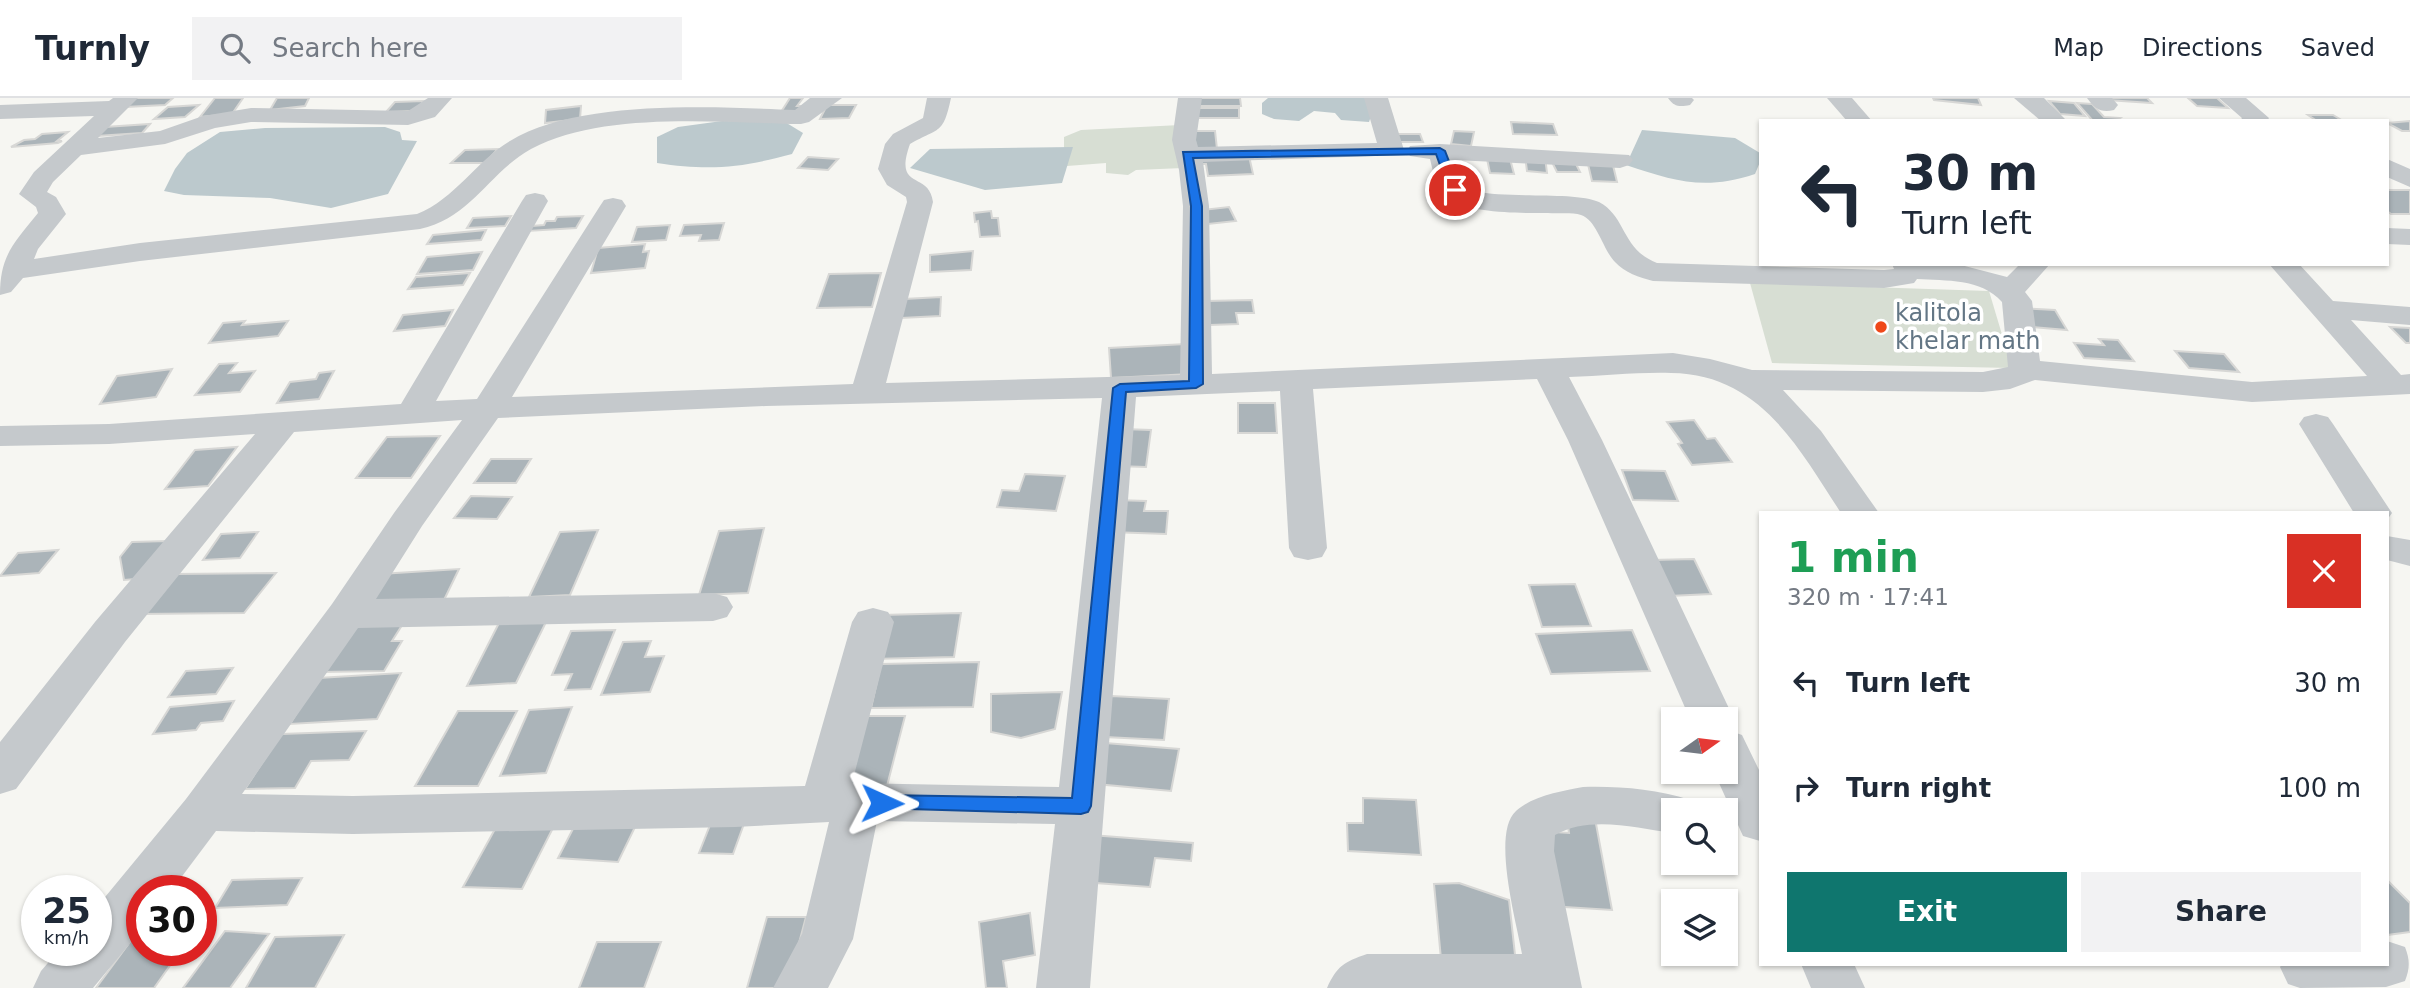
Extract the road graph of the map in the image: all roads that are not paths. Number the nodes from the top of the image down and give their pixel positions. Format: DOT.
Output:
graph roads {
  1 [pos="440,98"];
  2 [pos="596,98"];
  3 [pos="830,98"];
  4 [pos="939,98"];
  5 [pos="1190,98"];
  6 [pos="1376,98"];
  7 [pos="1839,98"];
  8 [pos="2026,98"];
  9 [pos="2231,98"];
  10 [pos="120,103"];
  11 [pos="259,107"];
  12 [pos="0,112"];
  13 [pos="1858,119"];
  14 [pos="2053,119"];
  15 [pos="2256,119"];
  16 [pos="589,124"];
  17 [pos="74,148"];
  18 [pos="1392,150"];
  19 [pos="1440,151"];
  20 [pos="1187,155"];
  21 [pos="1620,160"];
  22 [pos="2389,168"];
  23 [pos="2410,179"];
  24 [pos="535,201"];
  25 [pos="613,206"];
  26 [pos="2389,236"];
  27 [pos="2410,237"];
  28 [pos="2034,266"];
  29 [pos="2285,266"];
  30 [pos="1907,267"];
  31 [pos="7,280"];
  32 [pos="2010,291"];
  33 [pos="2324,309"];
  34 [pos="2410,316"];
  35 [pos="2025,369"];
  36 [pos="1549,370"];
  37 [pos="1296,380"];
  38 [pos="1747,380"];
  39 [pos="2400,383"];
  40 [pos="1196,384"];
  41 [pos="1120,388"];
  42 [pos="866,395"];
  43 [pos="488,408"];
  44 [pos="413,412"];
  45 [pos="283,423"];
  46 [pos="2316,424"];
  47 [pos="0,436"];
  48 [pos="1859,511"];
  49 [pos="2372,511"];
  50 [pos="1308,548"];
  51 [pos="713,607"];
  52 [pos="346,614"];
  53 [pos="873,622"];
  54 [pos="1707,707"];
  55 [pos="1738,773"];
  56 [pos="0,776"];
  57 [pos="840,803"];
  58 [pos="1081,806"];
  59 [pos="203,812"];
  60 [pos="1661,813"];
  61 [pos="1759,820"];
  62 [pos="1738,821"];
  63 [pos="1759,822"];
  64 [pos="154,875"];
  65 [pos="126,910"];
  66 [pos="112,926"];
  67 [pos="2410,963"];
  68 [pos="2389,964"];
  69 [pos="79,966"];
  70 [pos="1828,966"];
  71 [pos="2370,966"];
  72 [pos="2312,973"];
  73 [pos="1554,983"];
  74 [pos="60,988"];
  75 [pos="800,988"];
  76 [pos="1063,988"];
  77 [pos="1354,988"];
  78 [pos="1838,988"];
  1 -- 11 [label="street"];
  2 -- 16 [label="street"];
  3 -- 16 [label="street"];
  4 -- 42 [label="street"];
  5 -- 20 [label="street"];
  6 -- 18 [label="street"];
  7 -- 13 [label="street"];
  8 -- 14 [label="street"];
  9 -- 15 [label="street"];
  10 -- 12 [label="street"];
  10 -- 17 [label="street"];
  11 -- 17 [label="street"];
  16 -- 31 [label="street"];
  17 -- 31 [label="street"];
  18 -- 19 [label="street"];
  18 -- 20 [label="street"];
  19 -- 21 [label="street"];
  19 -- 30 [label="street"];
  20 -- 40 [label="street"];
  22 -- 23 [label="street"];
  24 -- 44 [label="street"];
  25 -- 43 [label="street"];
  26 -- 27 [label="street"];
  28 -- 32 [label="street"];
  29 -- 33 [label="street"];
  30 -- 32 [label="street"];
  32 -- 35 [label="street"];
  33 -- 34 [label="street"];
  33 -- 39 [label="street"];
  35 -- 38 [label="street"];
  35 -- 39 [label="street"];
  36 -- 37 [label="street"];
  36 -- 38 [label="street"];
  36 -- 54 [label="street"];
  37 -- 40 [label="street"];
  37 -- 50 [label="street"];
  38 -- 48 [label="street"];
  40 -- 41 [label="street"];
  41 -- 42 [label="street"];
  41 -- 58 [label="street"];
  42 -- 43 [label="street"];
  43 -- 44 [label="street"];
  43 -- 52 [label="street"];
  44 -- 45 [label="street"];
  45 -- 47 [label="street"];
  45 -- 56 [label="street"];
  46 -- 49 [label="street"];
  51 -- 52 [label="street"];
  52 -- 59 [label="street"];
  53 -- 57 [label="street"];
  55 -- 61 [label="street"];
  57 -- 58 [label="street"];
  57 -- 59 [label="street"];
  57 -- 75 [label="street"];
  58 -- 76 [label="street"];
  59 -- 64 [label="street"];
  60 -- 73 [label="street"];
  62 -- 63 [label="street"];
  65 -- 66 [label="street"];
  67 -- 68 [label="street"];
  69 -- 74 [label="street"];
  70 -- 78 [label="street"];
  71 -- 72 [label="street"];
  73 -- 77 [label="street"];
}
